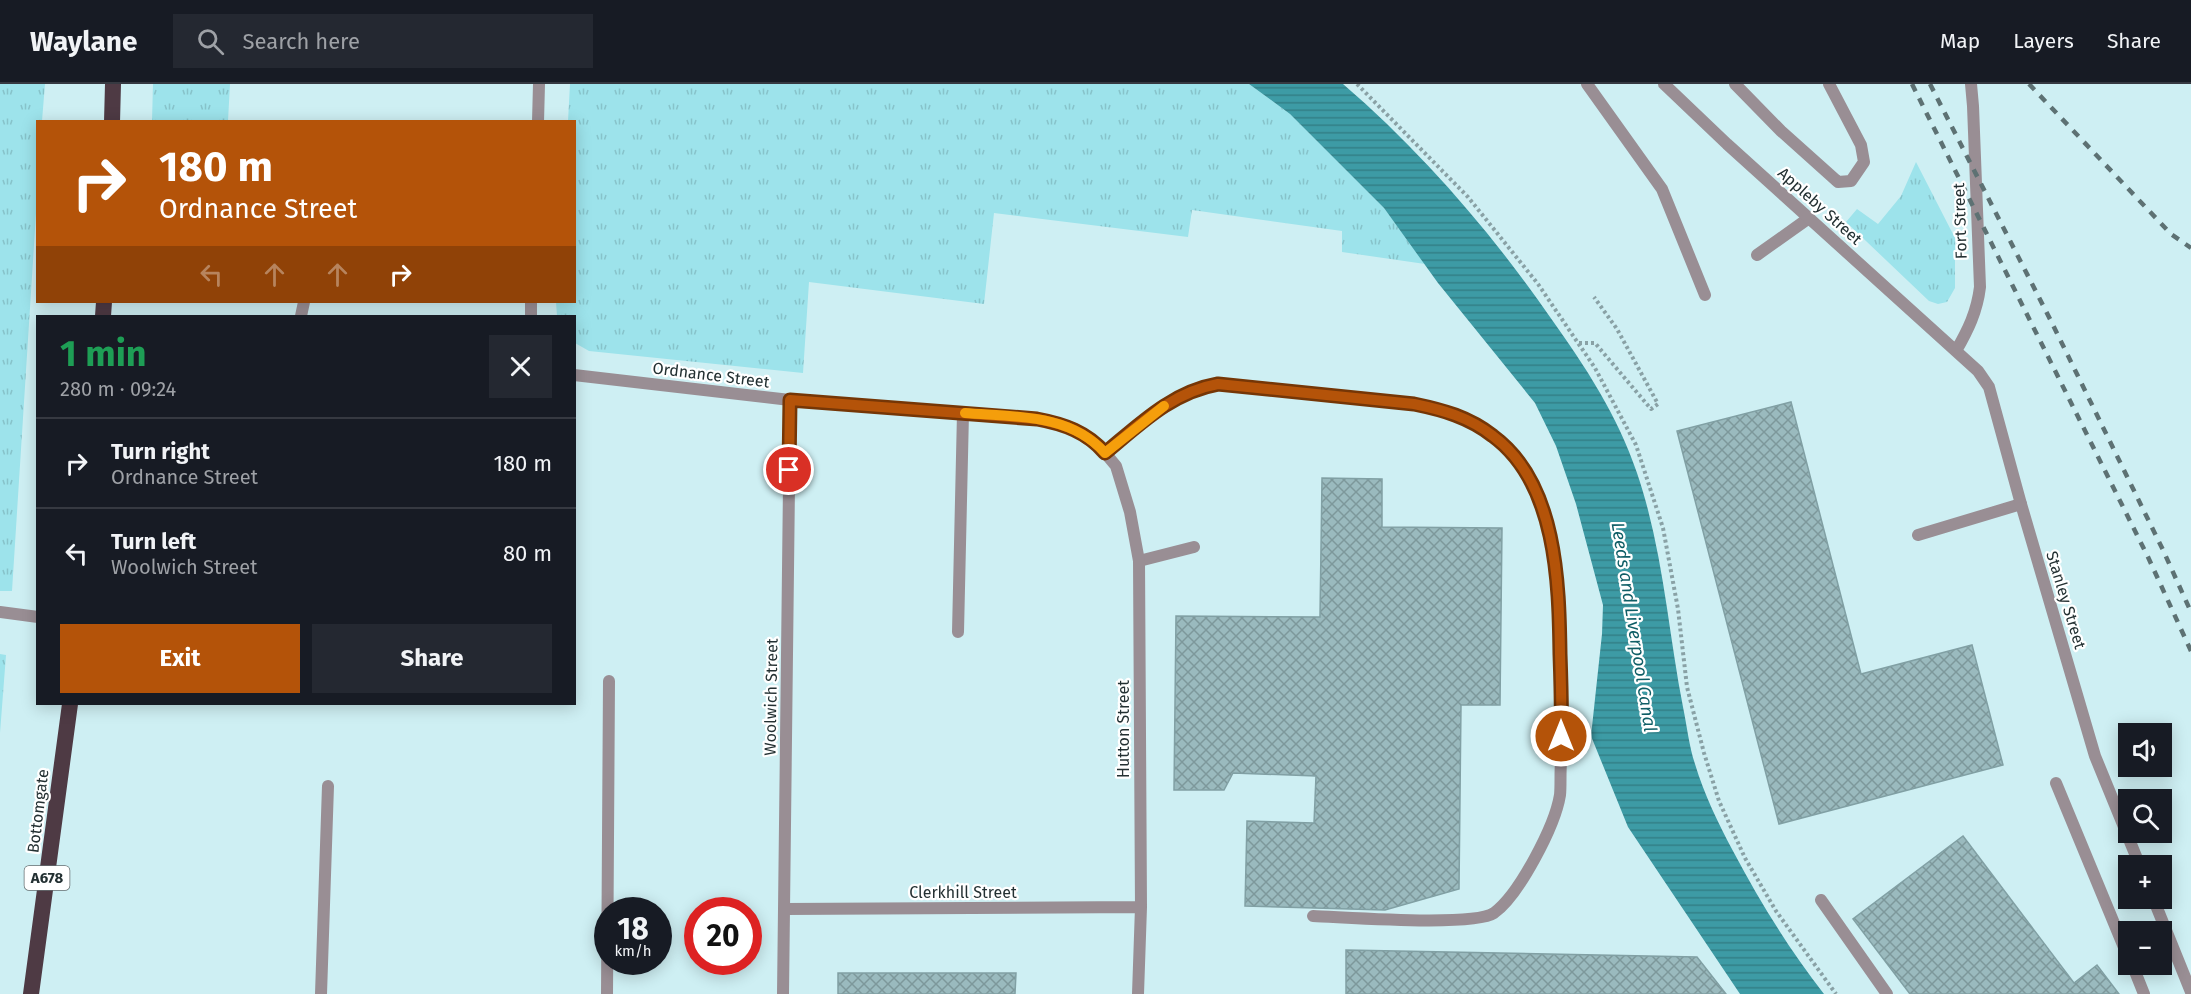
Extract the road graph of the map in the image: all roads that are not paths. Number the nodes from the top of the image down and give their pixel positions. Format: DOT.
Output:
graph roads {
  1 [pos="113,84"];
  2 [pos="539,84"];
  3 [pos="1587,84"];
  4 [pos="1664,84"];
  5 [pos="1735,84"];
  6 [pos="1829,84"];
  7 [pos="1971,84"];
  8 [pos="112,120"];
  9 [pos="538,120"];
  10 [pos="1809,218"];
  11 [pos="1757,255"];
  12 [pos="1705,295"];
  13 [pos="1956,351"];
  14 [pos="576,375"];
  15 [pos="790,400"];
  16 [pos="963,413"];
  17 [pos="1105,453"];
  18 [pos="1116,466"];
  19 [pos="2021,504"];
  20 [pos="1918,535"];
  21 [pos="1194,547"];
  22 [pos="1139,561"];
  23 [pos="0,612"];
  24 [pos="36,618"];
  25 [pos="958,632"];
  26 [pos="609,681"];
  27 [pos="70,705"];
  28 [pos="2056,783"];
  29 [pos="328,786"];
  30 [pos="2136,855"];
  31 [pos="1821,900"];
  32 [pos="1141,907"];
  33 [pos="785,909"];
  34 [pos="2157,909"];
  35 [pos="1313,916"];
  36 [pos="2118,933"];
  37 [pos="2136,975"];
  38 [pos="2191,992"];
  39 [pos="31,994"];
  40 [pos="321,994"];
  41 [pos="607,994"];
  42 [pos="783,994"];
  43 [pos="1138,994"];
  44 [pos="1887,994"];
  45 [pos="2144,994"];
  1 -- 8 [label="highway"];
  2 -- 9 [label="street"];
  3 -- 12 [label="street"];
  4 -- 10 [label="street, Appleby Street"];
  5 -- 6 [label="street"];
  7 -- 13 [label="street, Fort Street"];
  10 -- 11 [label="street"];
  10 -- 13 [label="street, Appleby Street"];
  13 -- 19 [label="street, Stanley Street"];
  14 -- 15 [label="street, Ordnance Street"];
  15 -- 16 [label="street, Ordnance Street"];
  15 -- 33 [label="street, Woolwich Street"];
  16 -- 17 [label="street, Ordnance Street"];
  16 -- 25 [label="street"];
  17 -- 18 [label="street, Ordnance Street"];
  17 -- 35 [label="street"];
  18 -- 22 [label="street, Hutton Street"];
  19 -- 20 [label="street"];
  19 -- 30 [label="street, Stanley Street"];
  21 -- 22 [label="street"];
  22 -- 32 [label="street, Hutton Street"];
  23 -- 24 [label="street"];
  26 -- 41 [label="street"];
  27 -- 39 [label="highway, Bottomgate / A678"];
  28 -- 36 [label="street"];
  29 -- 40 [label="street"];
  31 -- 44 [label="street"];
  32 -- 33 [label="street, Clerkhill Street"];
  32 -- 43 [label="street, Hutton Street"];
  33 -- 42 [label="street, Woolwich Street"];
  34 -- 38 [label="street"];
  37 -- 45 [label="street"];
}
